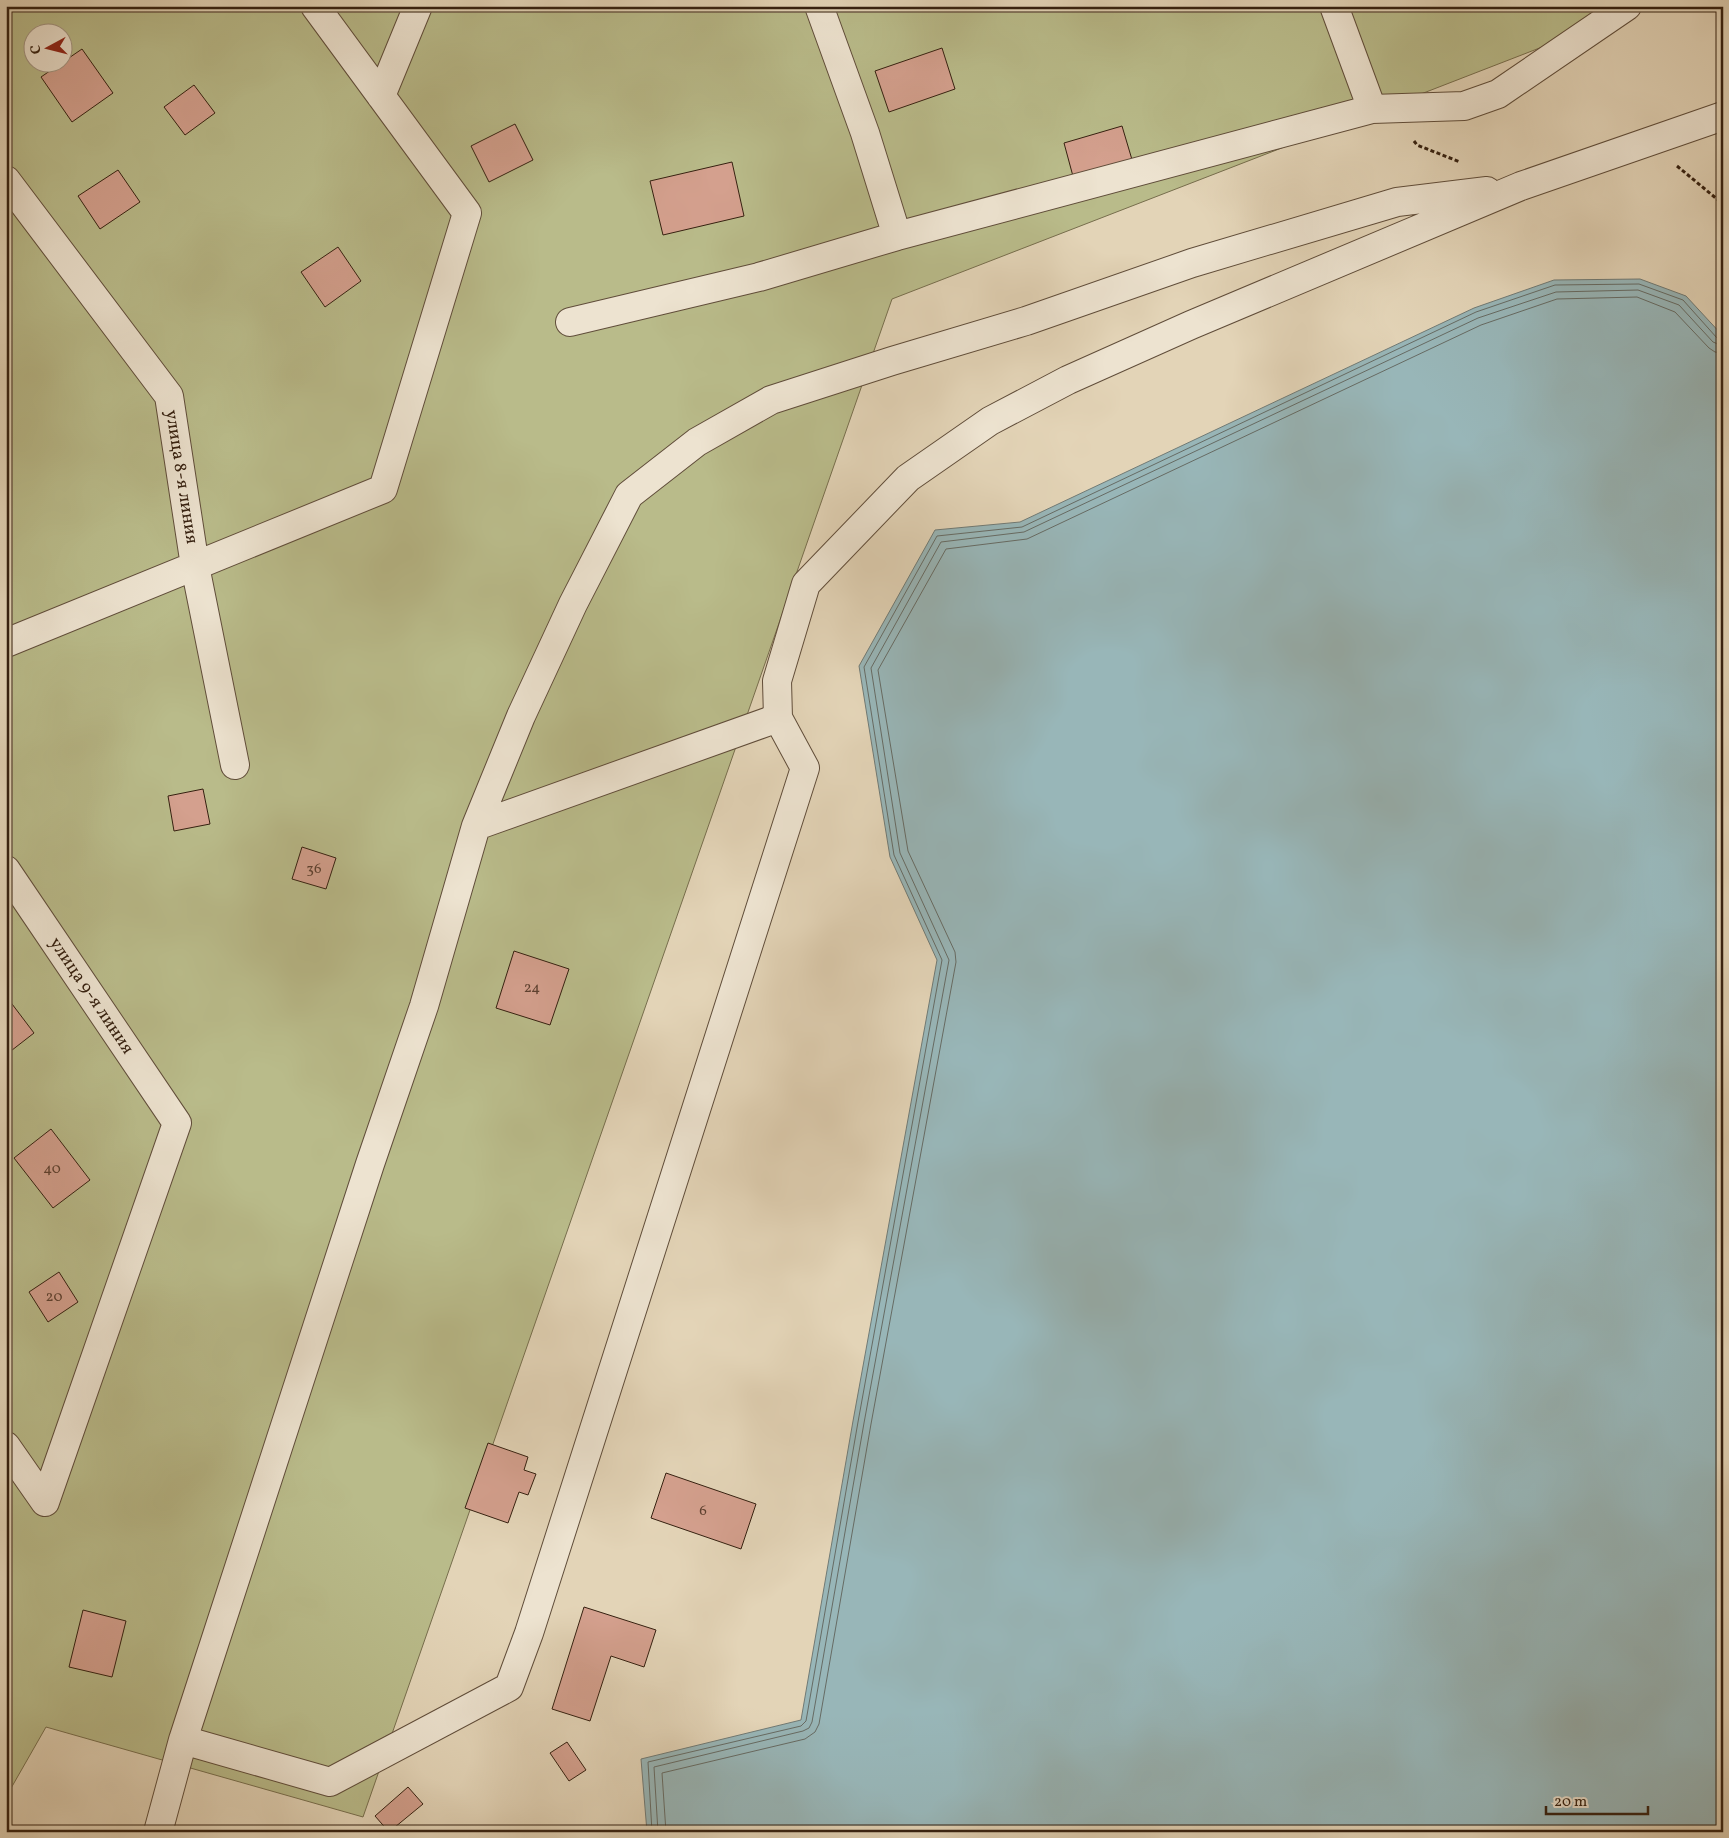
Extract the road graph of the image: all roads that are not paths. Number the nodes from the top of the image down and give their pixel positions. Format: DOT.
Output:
graph roads {
  1 [pos="315,6"];
  2 [pos="418,6"];
  3 [pos="819,6"];
  4 [pos="1334,6"];
  5 [pos="1627,6"];
  6 [pos="381,96"];
  7 [pos="1372,109"];
  8 [pos="1723,116"];
  9 [pos="6,180"];
  10 [pos="1521,186"];
  11 [pos="897,236"];
  12 [pos="570,322"];
  13 [pos="195,566"];
  14 [pos="6,643"];
  15 [pos="778,718"];
  16 [pos="235,765"];
  17 [pos="476,826"];
  18 [pos="6,870"];
  19 [pos="6,1446"];
  20 [pos="183,1740"];
  21 [pos="158,1832"];
  1 -- 6 [label="street"];
  2 -- 6 [label="street"];
  3 -- 11 [label="street"];
  4 -- 7 [label="street"];
  5 -- 7 [label="street"];
  6 -- 13 [label="street"];
  7 -- 11 [label="street"];
  8 -- 10 [label="street"];
  9 -- 13 [label="street, улица 8-я линия"];
  10 -- 15 [label="street"];
  10 -- 17 [label="street"];
  11 -- 12 [label="street"];
  13 -- 14 [label="street"];
  13 -- 16 [label="street, улица 8-я линия"];
  15 -- 17 [label="street"];
  15 -- 20 [label="street"];
  17 -- 20 [label="street"];
  18 -- 19 [label="street, улица 9-я линия"];
  20 -- 21 [label="street"];
}
